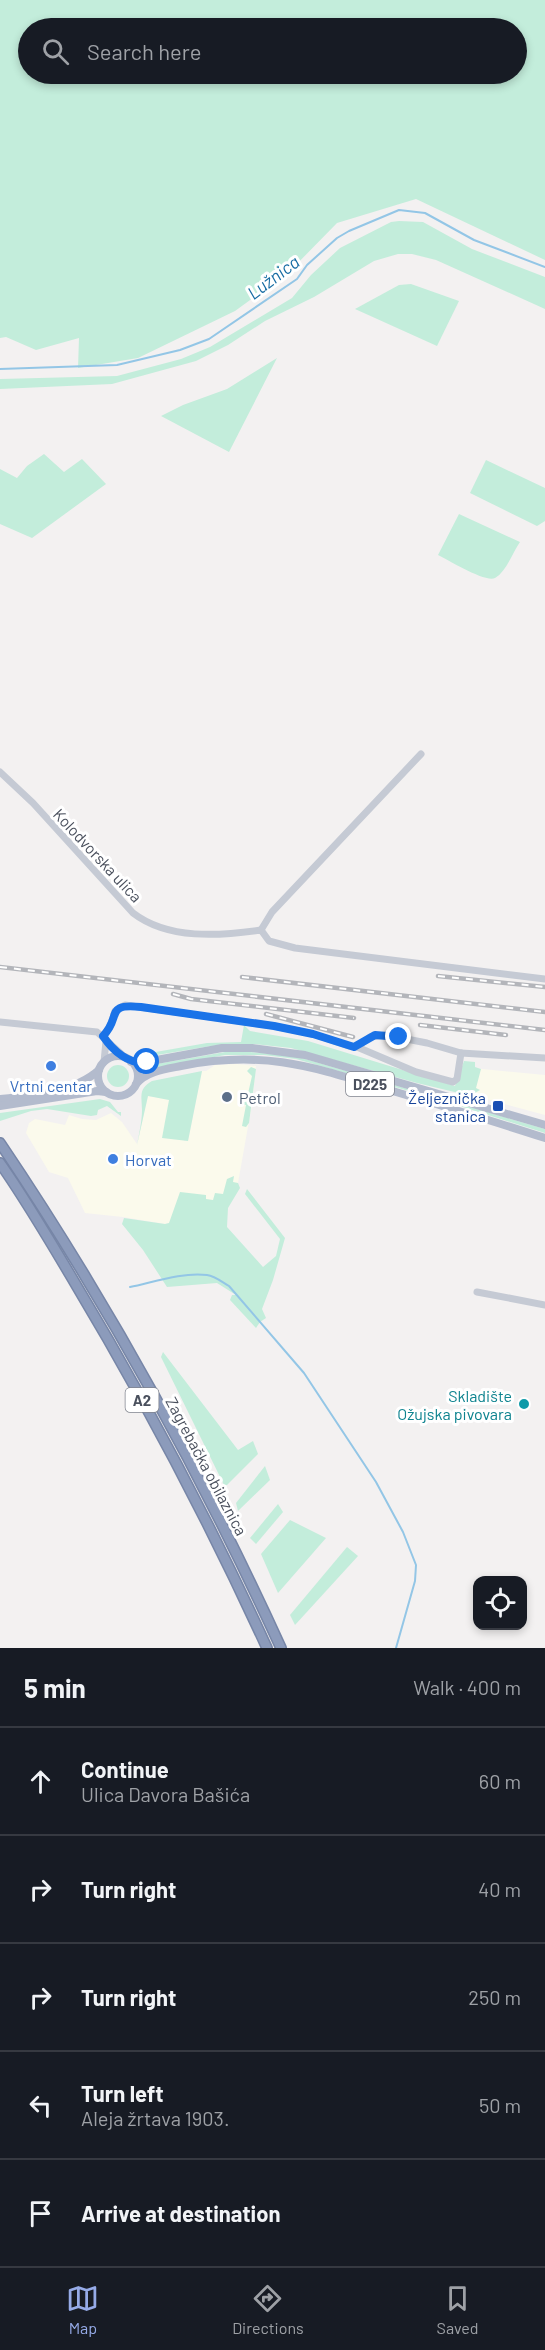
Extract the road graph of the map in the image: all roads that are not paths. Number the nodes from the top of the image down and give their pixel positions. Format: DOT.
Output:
graph roads {
  1 [pos="421,754"];
  2 [pos="0,772"];
  3 [pos="261,930"];
  4 [pos="545,979"];
  5 [pos="0,1022"];
  6 [pos="105,1039"];
  7 [pos="357,1047"];
  8 [pos="461,1053"];
  9 [pos="545,1058"];
  10 [pos="129,1060"];
  11 [pos="102,1065"];
  12 [pos="136,1084"];
  13 [pos="107,1093"];
  14 [pos="0,1099"];
  15 [pos="0,1106"];
  16 [pos="545,1125"];
  17 [pos="545,1138"];
  18 [pos="2,1146"];
  19 [pos="0,1162"];
  20 [pos="477,1292"];
  21 [pos="545,1305"];
  22 [pos="267,1648"];
  23 [pos="281,1648"];
  1 -- 3 [label="street"];
  2 -- 3 [label="street, Kolodvorska ulica"];
  3 -- 4 [label="street"];
  5 -- 6 [label="street"];
  6 -- 7 [label="street"];
  6 -- 10 [label="street"];
  6 -- 11 [label="street"];
  7 -- 8 [label="street"];
  7 -- 8 [label="street"];
  8 -- 9 [label="street"];
  10 -- 11 [label="main road, D225"];
  10 -- 12 [label="main road"];
  10 -- 16 [label="main road, D225"];
  11 -- 13 [label="main road"];
  11 -- 14 [label="main road, D225"];
  12 -- 13 [label="main road, D225"];
  12 -- 17 [label="main road, D225"];
  13 -- 15 [label="main road, D225"];
  18 -- 23 [label="highway, Zagrebačka obilaznica / A2"];
  19 -- 22 [label="highway, Zagrebačka obilaznica / A2"];
  20 -- 21 [label="street"];
}
